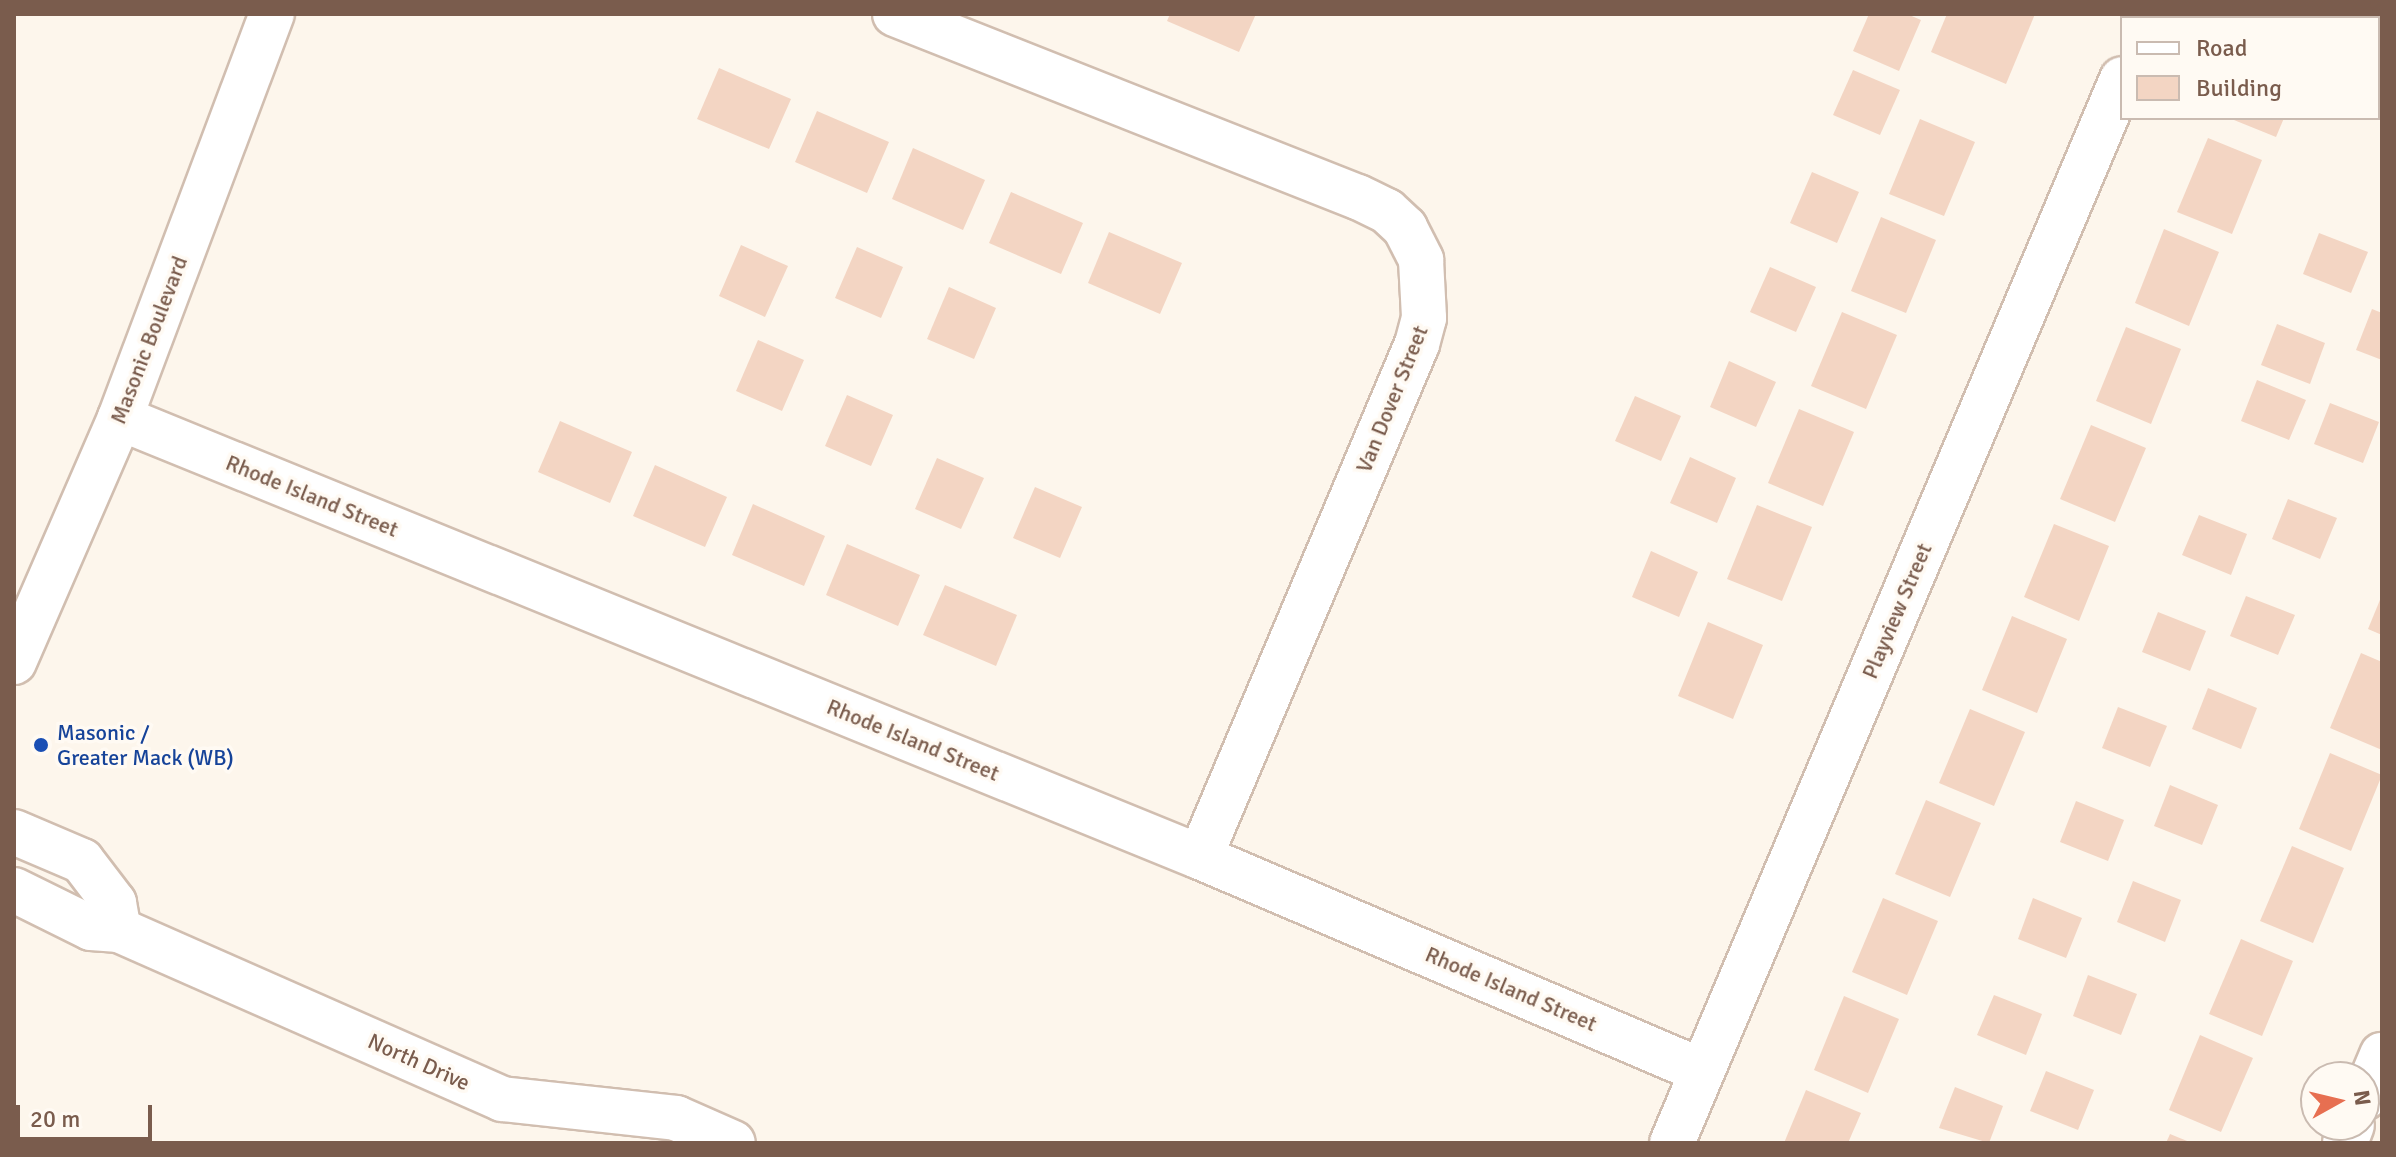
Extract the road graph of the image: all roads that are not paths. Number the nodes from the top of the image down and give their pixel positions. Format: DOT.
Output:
graph roads {
  1 [pos="272,14"];
  2 [pos="895,14"];
  3 [pos="2120,84"];
  4 [pos="120,418"];
  5 [pos="14,662"];
  6 [pos="14,832"];
  7 [pos="1200,857"];
  8 [pos="14,890"];
  9 [pos="119,930"];
  10 [pos="1702,1071"];
  11 [pos="733,1143"];
  12 [pos="1672,1143"];
  1 -- 4 [label="street, Masonic Boulevard"];
  2 -- 7 [label="street, Van Dover Street"];
  3 -- 10 [label="street, Playview Street"];
  4 -- 5 [label="street, Masonic Boulevard"];
  4 -- 7 [label="street, Rhode Island Street"];
  6 -- 9 [label="street"];
  7 -- 10 [label="street, Rhode Island Street"];
  8 -- 9 [label="street, North Drive"];
  9 -- 11 [label="street, North Drive"];
  10 -- 12 [label="street, Playview Street"];
}
